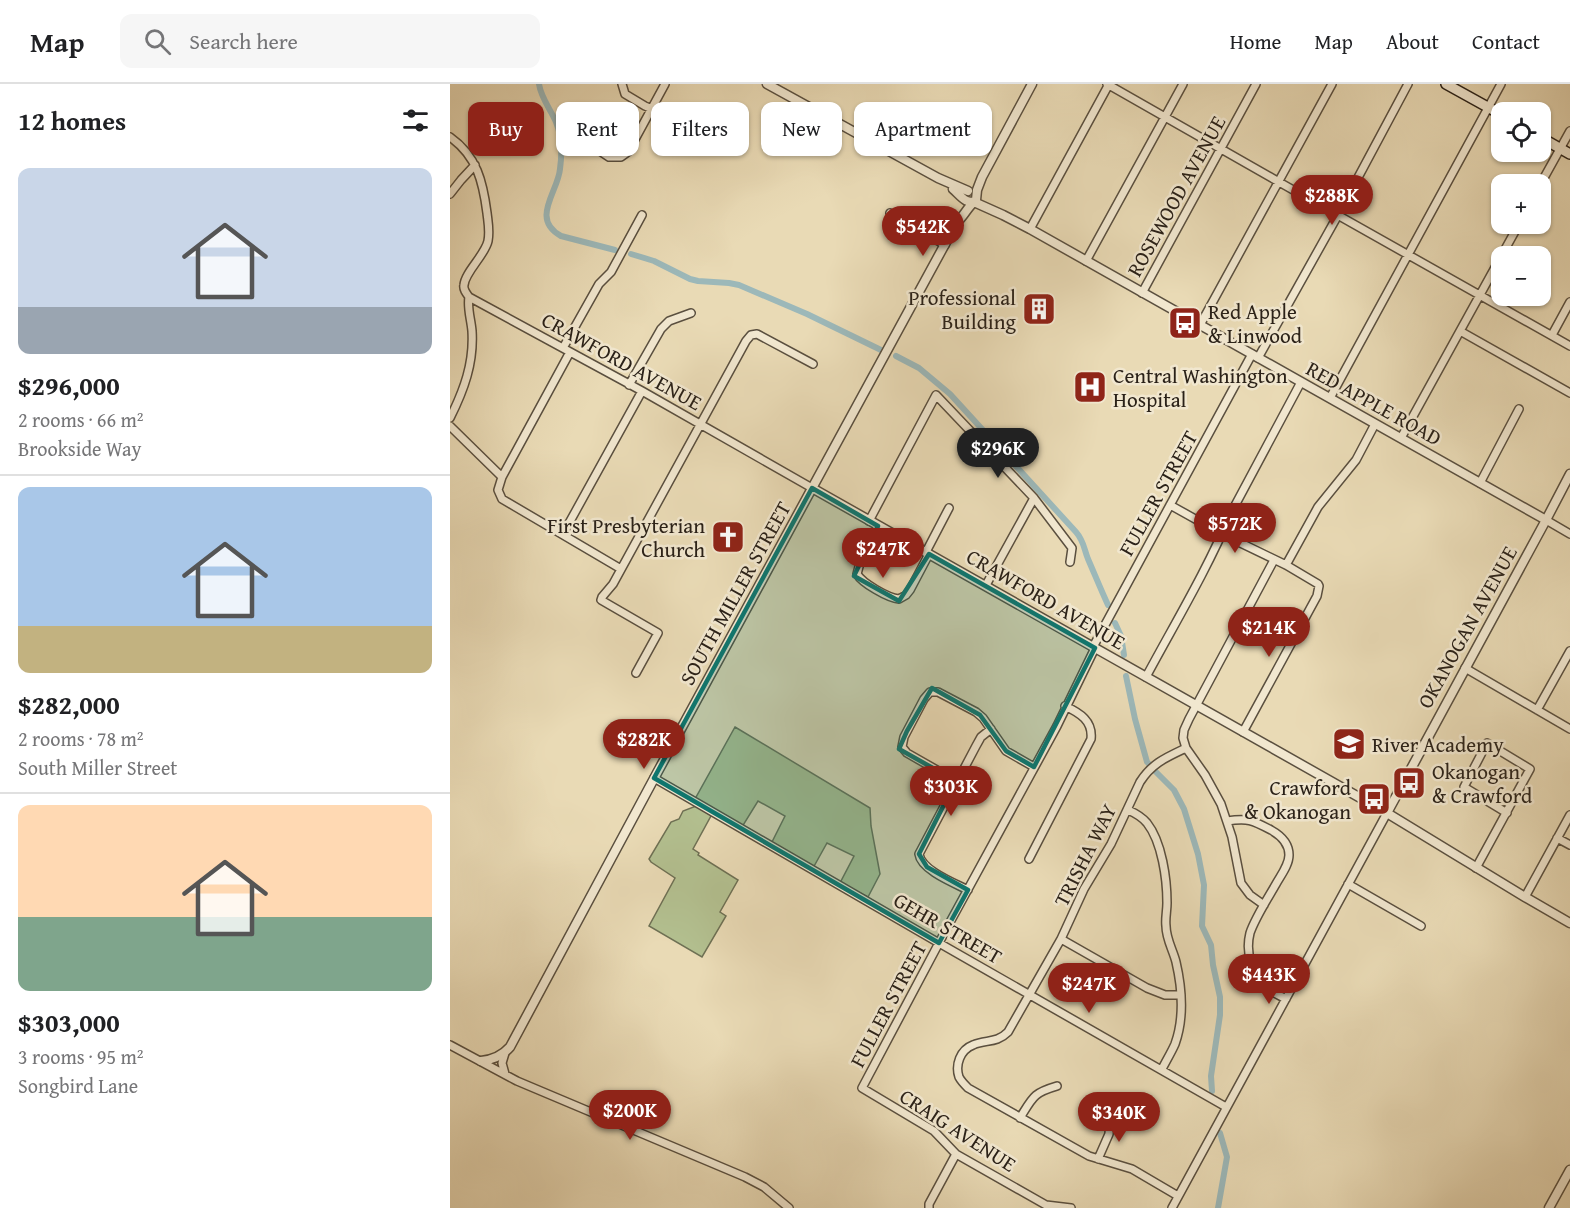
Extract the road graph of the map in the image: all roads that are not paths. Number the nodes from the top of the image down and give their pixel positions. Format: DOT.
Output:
graph roads {
  1 [pos="622,84"];
  2 [pos="665,84"];
  3 [pos="767,84"];
  4 [pos="1032,84"];
  5 [pos="1108,84"];
  6 [pos="1183,84"];
  7 [pos="1256,84"];
  8 [pos="1332,84"];
  9 [pos="1408,84"];
  10 [pos="1446,84"];
  11 [pos="1501,84"];
  12 [pos="656,102"];
  13 [pos="651,108"];
  14 [pos="1488,108"];
  15 [pos="1491,110"];
  16 [pos="651,111"];
  17 [pos="1165,117"];
  18 [pos="1570,130"];
  19 [pos="639,132"];
  20 [pos="450,137"];
  21 [pos="1551,143"];
  22 [pos="1560,148"];
  23 [pos="1221,149"];
  24 [pos="1570,154"];
  25 [pos="608,156"];
  26 [pos="623,156"];
  27 [pos="475,165"];
  28 [pos="1546,174"];
  29 [pos="1279,182"];
  30 [pos="450,194"];
  31 [pos="971,197"];
  32 [pos="890,213"];
  33 [pos="642,215"];
  34 [pos="1338,215"];
  35 [pos="1030,230"];
  36 [pos="1514,234"];
  37 [pos="945,245"];
  38 [pos="1408,255"];
  39 [pos="1086,261"];
  40 [pos="1142,293"];
  41 [pos="1480,295"];
  42 [pos="469,297"];
  43 [pos="1570,302"];
  44 [pos="691,313"];
  45 [pos="1200,325"];
  46 [pos="1460,331"];
  47 [pos="1552,335"];
  48 [pos="1570,346"];
  49 [pos="563,348"];
  50 [pos="570,352"];
  51 [pos="1255,356"];
  52 [pos="813,364"];
  53 [pos="1301,382"];
  54 [pos="629,385"];
  55 [pos="642,391"];
  56 [pos="1570,393"];
  57 [pos="1330,398"];
  58 [pos="1519,409"];
  59 [pos="450,418"];
  60 [pos="1375,424"];
  61 [pos="700,425"];
  62 [pos="450,426"];
  63 [pos="1401,438"];
  64 [pos="1570,474"];
  65 [pos="502,477"];
  66 [pos="1480,483"];
  67 [pos="812,488"];
  68 [pos="1034,498"];
  69 [pos="1170,505"];
  70 [pos="949,508"];
  71 [pos="1546,520"];
  72 [pos="869,521"];
  73 [pos="878,526"];
  74 [pos="563,534"];
  75 [pos="1222,534"];
  76 [pos="1570,534"];
  77 [pos="927,553"];
  78 [pos="1274,560"];
  79 [pos="1070,562"];
  80 [pos="1286,565"];
  81 [pos="621,569"];
  82 [pos="987,585"];
  83 [pos="1094,647"];
  84 [pos="1570,651"];
  85 [pos="1465,668"];
  86 [pos="636,673"];
  87 [pos="1146,677"];
  88 [pos="1065,706"];
  89 [pos="1196,706"];
  90 [pos="1537,710"];
  91 [pos="991,729"];
  92 [pos="1570,729"];
  93 [pos="1243,732"];
  94 [pos="1186,748"];
  95 [pos="1034,767"];
  96 [pos="654,778"];
  97 [pos="956,781"];
  98 [pos="1128,810"];
  99 [pos="1387,813"];
  100 [pos="1507,813"];
  101 [pos="1570,815"];
  102 [pos="1227,821"];
  103 [pos="1557,838"];
  104 [pos="1570,845"];
  105 [pos="1029,859"];
  106 [pos="1476,868"];
  107 [pos="1348,885"];
  108 [pos="968,890"];
  109 [pos="1525,897"];
  110 [pos="1264,906"];
  111 [pos="1570,923"];
  112 [pos="1421,926"];
  113 [pos="1061,939"];
  114 [pos="939,943"];
  115 [pos="1029,994"];
  116 [pos="1180,995"];
  117 [pos="1286,999"];
  118 [pos="450,1045"];
  119 [pos="505,1053"];
  120 [pos="481,1061"];
  121 [pos="1162,1069"];
  122 [pos="505,1074"];
  123 [pos="1057,1086"];
  124 [pos="862,1088"];
  125 [pos="1226,1107"];
  126 [pos="1020,1118"];
  127 [pos="1110,1120"];
  128 [pos="956,1154"];
  129 [pos="1098,1159"];
  130 [pos="1570,1170"];
  131 [pos="1178,1196"];
  132 [pos="1045,1206"];
  133 [pos="789,1208"];
  134 [pos="929,1208"];
  135 [pos="1071,1208"];
  136 [pos="1172,1208"];
  137 [pos="1549,1208"];
  1 -- 13 [label="street"];
  2 -- 12 [label="street"];
  3 -- 31 [label="street, RED APPLE ROAD"];
  4 -- 31 [label="street, SOUTH MILLER STREET"];
  5 -- 17 [label="street"];
  5 -- 35 [label="street"];
  6 -- 17 [label="street"];
  7 -- 23 [label="street, ROSEWOOD AVENUE"];
  8 -- 29 [label="street"];
  9 -- 34 [label="street, FULLER STREET"];
  10 -- 14 [label="main road"];
  11 -- 14 [label="street"];
  14 -- 15 [label="main road"];
  14 -- 38 [label="street"];
  16 -- 19 [label="street"];
  17 -- 23 [label="street"];
  17 -- 39 [label="street"];
  18 -- 22 [label="street"];
  20 -- 27 [label="street"];
  21 -- 22 [label="main road"];
  22 -- 24 [label="main road"];
  22 -- 28 [label="street"];
  23 -- 29 [label="street"];
  23 -- 40 [label="street, ROSEWOOD AVENUE"];
  25 -- 26 [label="street"];
  27 -- 30 [label="street"];
  27 -- 42 [label="street"];
  29 -- 34 [label="street"];
  29 -- 45 [label="street"];
  31 -- 35 [label="street, RED APPLE ROAD"];
  31 -- 37 [label="street, SOUTH MILLER STREET"];
  32 -- 37 [label="street"];
  33 -- 49 [label="street"];
  34 -- 38 [label="street"];
  34 -- 51 [label="street, FULLER STREET"];
  35 -- 39 [label="street, RED APPLE ROAD"];
  36 -- 41 [label="street"];
  37 -- 67 [label="street, SOUTH MILLER STREET"];
  38 -- 41 [label="street"];
  38 -- 57 [label="street"];
  39 -- 40 [label="street, RED APPLE ROAD"];
  40 -- 45 [label="street, RED APPLE ROAD"];
  41 -- 46 [label="street"];
  41 -- 47 [label="street"];
  42 -- 49 [label="street, CRAWFORD AVENUE"];
  42 -- 59 [label="street"];
  43 -- 47 [label="street"];
  44 -- 54 [label="street"];
  45 -- 51 [label="street, RED APPLE ROAD"];
  46 -- 56 [label="street"];
  46 -- 63 [label="street"];
  47 -- 48 [label="street"];
  49 -- 50 [label="street, CRAWFORD AVENUE"];
  50 -- 54 [label="street, CRAWFORD AVENUE"];
  50 -- 65 [label="street"];
  51 -- 53 [label="street, RED APPLE ROAD"];
  51 -- 69 [label="street, FULLER STREET"];
  52 -- 61 [label="street"];
  53 -- 57 [label="street, RED APPLE ROAD"];
  53 -- 75 [label="street"];
  54 -- 55 [label="street, CRAWFORD AVENUE"];
  55 -- 61 [label="street, CRAWFORD AVENUE"];
  55 -- 74 [label="street"];
  57 -- 60 [label="street, RED APPLE ROAD"];
  58 -- 66 [label="street"];
  60 -- 63 [label="street, RED APPLE ROAD"];
  60 -- 80 [label="street"];
  61 -- 67 [label="street, CRAWFORD AVENUE"];
  61 -- 81 [label="street"];
  62 -- 65 [label="street"];
  63 -- 66 [label="street, RED APPLE ROAD"];
  64 -- 71 [label="street, OKANOGAN AVENUE"];
  65 -- 74 [label="street"];
  66 -- 71 [label="street, RED APPLE ROAD"];
  67 -- 72 [label="street, CRAWFORD AVENUE"];
  67 -- 96 [label="street, SOUTH MILLER STREET"];
  68 -- 72 [label="street"];
  68 -- 79 [label="street"];
  68 -- 82 [label="street"];
  69 -- 75 [label="street"];
  69 -- 83 [label="street, FULLER STREET"];
  70 -- 77 [label="street"];
  71 -- 76 [label="street, RED APPLE ROAD"];
  71 -- 85 [label="street, OKANOGAN AVENUE"];
  72 -- 73 [label="street, CRAWFORD AVENUE"];
  73 -- 77 [label="street, CRAWFORD AVENUE"];
  73 -- 77 [label="street"];
  74 -- 81 [label="street"];
  75 -- 78 [label="street"];
  75 -- 87 [label="street"];
  77 -- 82 [label="street, CRAWFORD AVENUE"];
  78 -- 80 [label="street"];
  78 -- 89 [label="street"];
  80 -- 93 [label="street"];
  81 -- 86 [label="street"];
  82 -- 83 [label="street, CRAWFORD AVENUE"];
  83 -- 87 [label="street, CRAWFORD AVENUE"];
  83 -- 88 [label="street, FULLER STREET"];
  84 -- 90 [label="street"];
  85 -- 90 [label="street"];
  85 -- 99 [label="street, OKANOGAN AVENUE"];
  87 -- 89 [label="street, CRAWFORD AVENUE"];
  88 -- 95 [label="street, FULLER STREET"];
  88 -- 105 [label="street"];
  89 -- 93 [label="street, CRAWFORD AVENUE"];
  89 -- 94 [label="street"];
  90 -- 92 [label="street"];
  91 -- 95 [label="street"];
  91 -- 97 [label="street"];
  91 -- 97 [label="street"];
  93 -- 99 [label="street, CRAWFORD AVENUE"];
  94 -- 98 [label="street, TRISHA WAY"];
  94 -- 102 [label="street"];
  95 -- 108 [label="street, FULLER STREET"];
  96 -- 114 [label="street, GEHR STREET"];
  96 -- 119 [label="street, SOUTH MILLER STREET"];
  97 -- 108 [label="street"];
  98 -- 113 [label="street, TRISHA WAY"];
  98 -- 116 [label="street"];
  99 -- 106 [label="street, CRAWFORD AVENUE"];
  99 -- 107 [label="street, OKANOGAN AVENUE"];
  100 -- 100 [label="street"];
  100 -- 106 [label="street"];
  101 -- 103 [label="street"];
  102 -- 110 [label="street"];
  102 -- 110 [label="street"];
  103 -- 104 [label="street"];
  103 -- 109 [label="street"];
  106 -- 109 [label="street, CRAWFORD AVENUE"];
  107 -- 112 [label="street"];
  107 -- 117 [label="street, OKANOGAN AVENUE"];
  108 -- 114 [label="street, FULLER STREET"];
  109 -- 111 [label="street, CRAWFORD AVENUE"];
  110 -- 117 [label="street"];
  113 -- 115 [label="street, TRISHA WAY"];
  113 -- 116 [label="street"];
  114 -- 115 [label="street, GEHR STREET"];
  114 -- 124 [label="street, FULLER STREET"];
  115 -- 121 [label="street, GEHR STREET"];
  115 -- 126 [label="street, TRISHA WAY"];
  116 -- 121 [label="street"];
  117 -- 125 [label="street, OKANOGAN AVENUE"];
  118 -- 120 [label="street"];
  119 -- 120 [label="street"];
  119 -- 122 [label="street"];
  120 -- 122 [label="street"];
  121 -- 125 [label="street, GEHR STREET"];
  122 -- 133 [label="street"];
  123 -- 126 [label="street"];
  124 -- 128 [label="street, CRAIG AVENUE"];
  125 -- 131 [label="street, OKANOGAN AVENUE"];
  126 -- 129 [label="street"];
  127 -- 129 [label="street"];
  128 -- 132 [label="street, CRAIG AVENUE"];
  128 -- 134 [label="street"];
  129 -- 131 [label="street"];
  130 -- 137 [label="street"];
  131 -- 136 [label="street, OKANOGAN AVENUE"];
  132 -- 135 [label="street, CRAIG AVENUE"];
}
